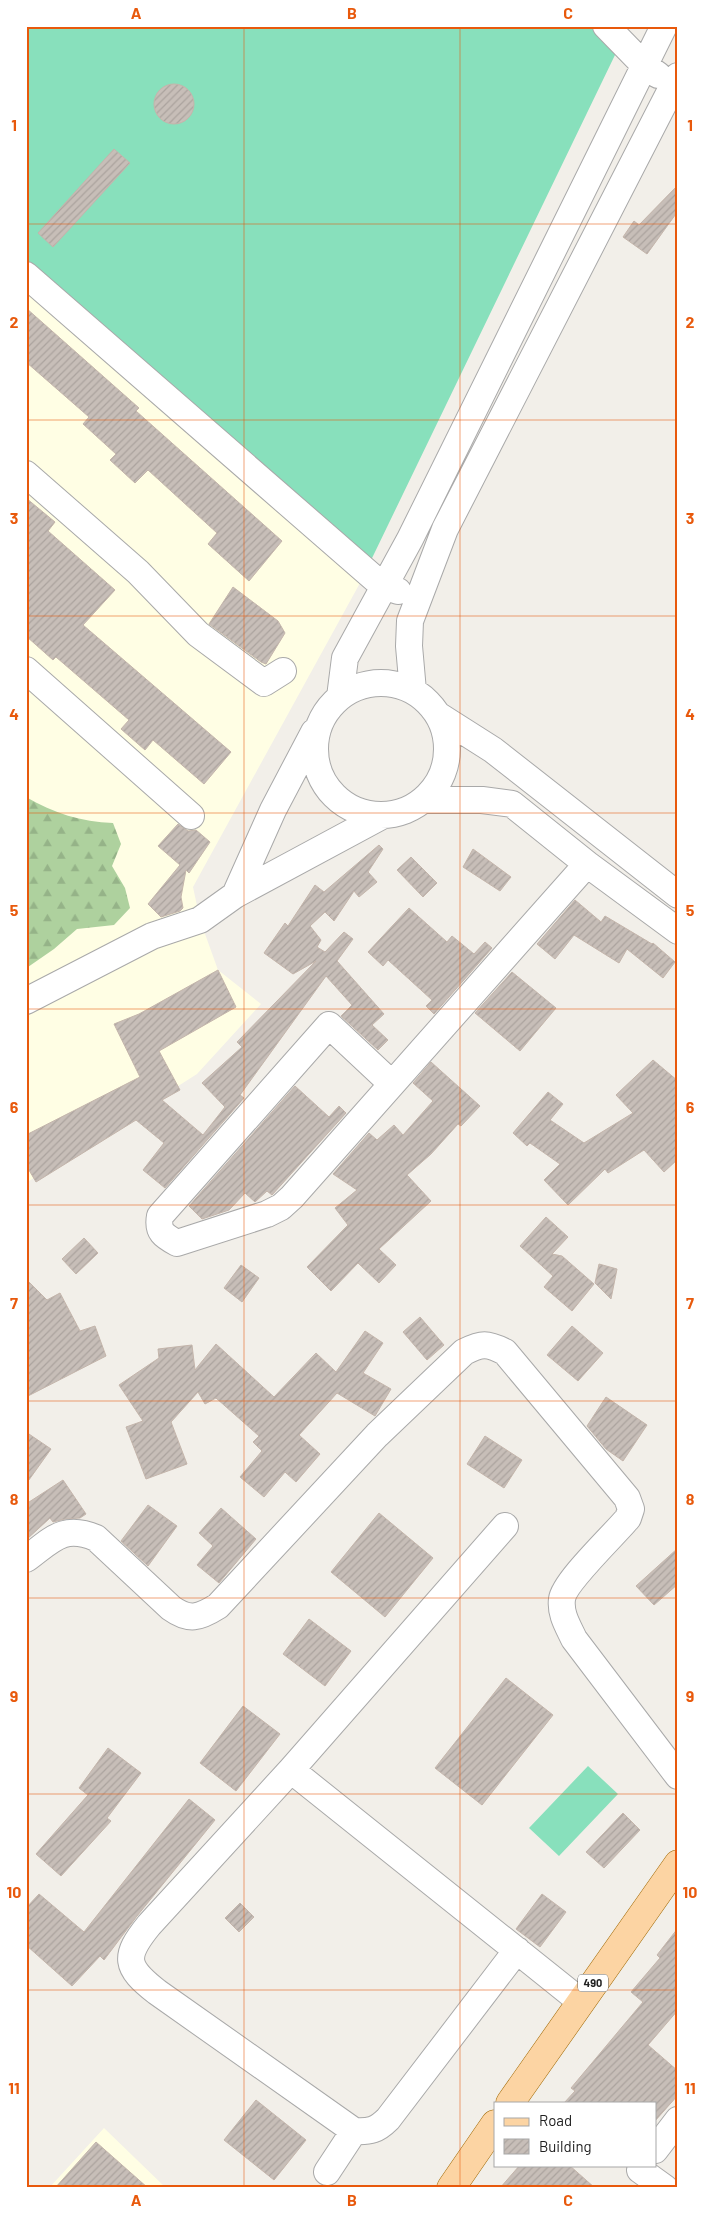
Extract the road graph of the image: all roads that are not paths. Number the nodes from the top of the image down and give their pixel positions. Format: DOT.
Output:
graph roads {
  1 [pos="606,26"];
  2 [pos="664,26"];
  3 [pos="644,65"];
  4 [pos="675,81"];
  5 [pos="26,275"];
  6 [pos="26,474"];
  7 [pos="383,586"];
  8 [pos="418,598"];
  9 [pos="26,670"];
  10 [pos="283,671"];
  11 [pos="413,691"];
  12 [pos="340,696"];
  13 [pos="438,715"];
  14 [pos="322,716"];
  15 [pos="426,800"];
  16 [pos="191,816"];
  17 [pos="380,817"];
  18 [pos="587,864"];
  19 [pos="236,895"];
  20 [pos="678,895"];
  21 [pos="678,932"];
  22 [pos="30,993"];
  23 [pos="392,1084"];
  24 [pos="505,1526"];
  25 [pos="26,1559"];
  26 [pos="291,1770"];
  27 [pos="678,1776"];
  28 [pos="678,1864"];
  29 [pos="517,1950"];
  30 [pos="580,2001"];
  31 [pos="511,2102"];
  32 [pos="678,2120"];
  33 [pos="494,2125"];
  34 [pos="354,2131"];
  35 [pos="656,2149"];
  36 [pos="641,2168"];
  37 [pos="327,2172"];
  38 [pos="451,2188"];
  39 [pos="665,2188"];
  1 -- 3 [label="street"];
  2 -- 3 [label="street"];
  3 -- 4 [label="street"];
  3 -- 7 [label="street"];
  4 -- 8 [label="street"];
  5 -- 7 [label="street"];
  6 -- 10 [label="street"];
  7 -- 8 [label="street"];
  7 -- 12 [label="street"];
  8 -- 11 [label="street"];
  9 -- 16 [label="street"];
  11 -- 12 [label="street"];
  11 -- 13 [label="street"];
  12 -- 14 [label="street"];
  13 -- 15 [label="street"];
  13 -- 20 [label="street"];
  14 -- 17 [label="street"];
  14 -- 19 [label="street"];
  15 -- 17 [label="street"];
  15 -- 18 [label="street"];
  17 -- 19 [label="street"];
  18 -- 21 [label="street"];
  18 -- 23 [label="street"];
  19 -- 22 [label="street"];
  23 -- 23 [label="street"];
  24 -- 26 [label="street"];
  25 -- 27 [label="street"];
  26 -- 29 [label="street"];
  26 -- 34 [label="street"];
  28 -- 30 [label="main road, 490"];
  29 -- 30 [label="street"];
  29 -- 34 [label="street"];
  30 -- 31 [label="main road, 490"];
  32 -- 35 [label="street"];
  33 -- 38 [label="main road"];
  34 -- 37 [label="street"];
  36 -- 39 [label="street"];
}
